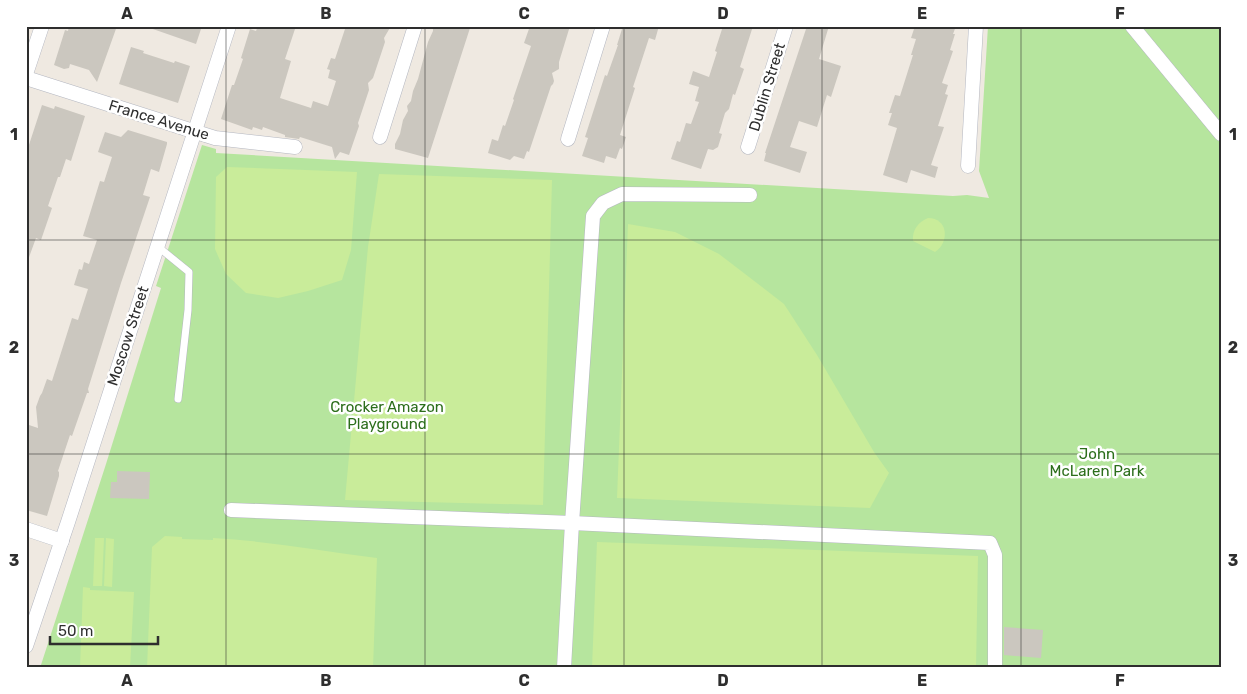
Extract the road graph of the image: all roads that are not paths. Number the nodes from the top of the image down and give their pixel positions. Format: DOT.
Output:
graph roads {
  1 [pos="42,26"];
  2 [pos="229,26"];
  3 [pos="415,26"];
  4 [pos="603,26"];
  5 [pos="786,26"];
  6 [pos="976,26"];
  7 [pos="1132,26"];
  8 [pos="26,76"];
  9 [pos="195,132"];
  10 [pos="1221,134"];
  11 [pos="380,137"];
  12 [pos="568,140"];
  13 [pos="295,147"];
  14 [pos="748,148"];
  15 [pos="968,166"];
  16 [pos="750,195"];
  17 [pos="157,246"];
  18 [pos="178,399"];
  19 [pos="231,510"];
  20 [pos="572,523"];
  21 [pos="26,529"];
  22 [pos="62,541"];
  23 [pos="26,646"];
  24 [pos="564,668"];
  25 [pos="995,668"];
  1 -- 8 [label="street"];
  2 -- 9 [label="street, Moscow Street"];
  3 -- 11 [label="street"];
  4 -- 12 [label="street"];
  5 -- 14 [label="street, Dublin Street"];
  6 -- 15 [label="street"];
  7 -- 10 [label="street"];
  8 -- 9 [label="street, France Avenue"];
  9 -- 13 [label="street, France Avenue"];
  9 -- 17 [label="street, Moscow Street"];
  16 -- 20 [label="street"];
  17 -- 18 [label="lane"];
  17 -- 22 [label="street, Moscow Street"];
  19 -- 20 [label="street"];
  20 -- 24 [label="street"];
  20 -- 25 [label="street"];
  21 -- 22 [label="street"];
  22 -- 23 [label="street, Moscow Street"];
}
